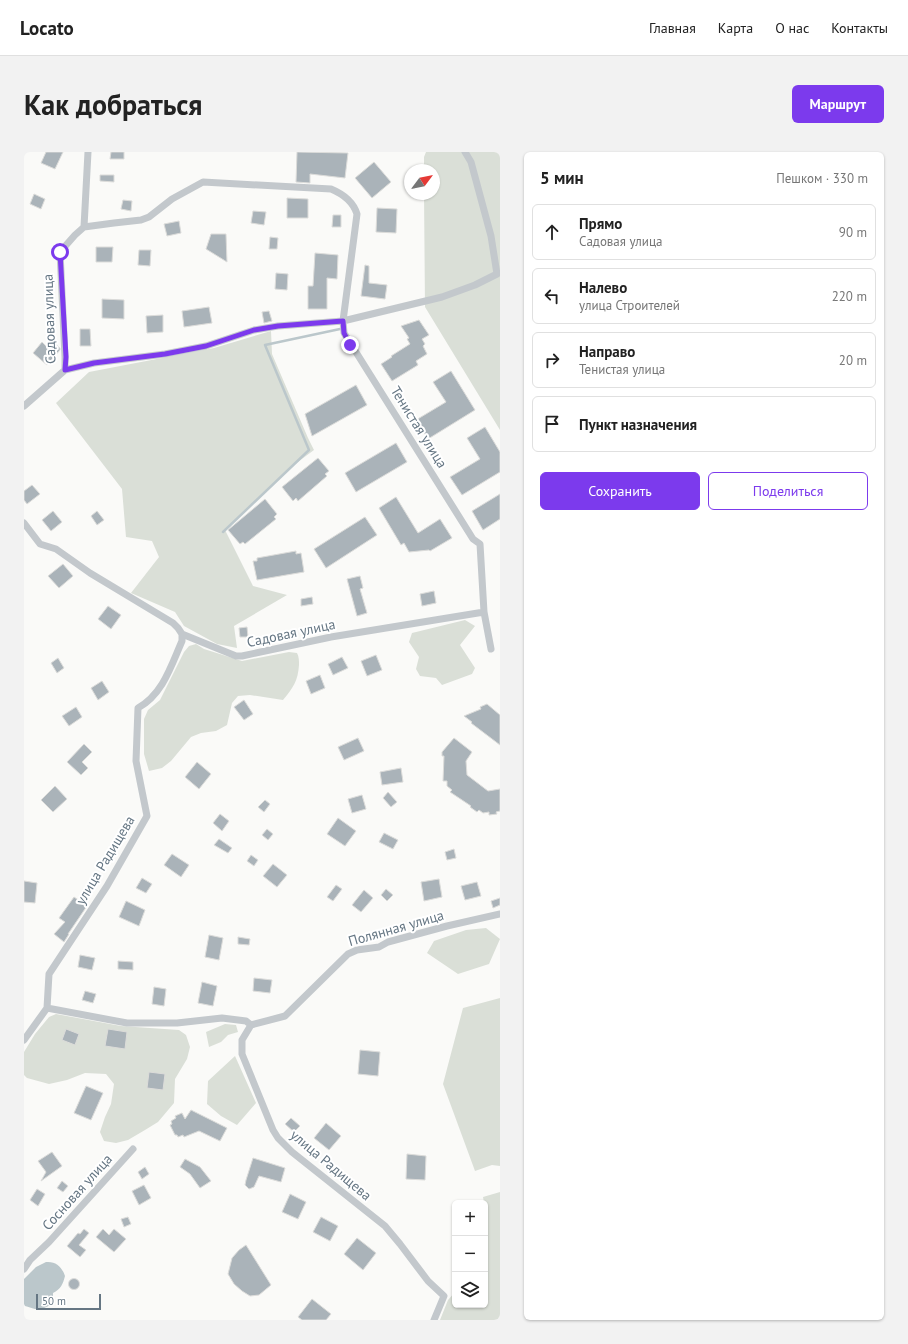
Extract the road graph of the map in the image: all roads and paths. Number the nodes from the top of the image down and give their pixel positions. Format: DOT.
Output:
graph roads {
  1 [pos="88,152"];
  2 [pos="465,152"];
  3 [pos="84,227"];
  4 [pos="343,321"];
  5 [pos="65,370"];
  6 [pos="24,406"];
  7 [pos="24,523"];
  8 [pos="484,612"];
  9 [pos="182,634"];
  10 [pos="491,649"];
  11 [pos="500,914"];
  12 [pos="47,1008"];
  13 [pos="251,1025"];
  14 [pos="24,1040"];
  15 [pos="133,1149"];
  16 [pos="24,1269"];
  17 [pos="434,1320"];
  1 -- 3 [label="street"];
  2 -- 4 [label="street"];
  3 -- 4 [label="street"];
  3 -- 5 [label="street, Садовая улица"];
  4 -- 5 [label="street"];
  4 -- 8 [label="street, Тенистая улица"];
  5 -- 6 [label="street, Садовая улица"];
  7 -- 9 [label="street, Садовая улица"];
  8 -- 9 [label="street, Садовая улица"];
  8 -- 10 [label="street"];
  9 -- 12 [label="street, улица Радищева"];
  11 -- 13 [label="street, Полянная улица"];
  12 -- 13 [label="street"];
  12 -- 14 [label="street"];
  13 -- 17 [label="street, улица Радищева"];
  15 -- 16 [label="street, Сосновая улица"];
}
